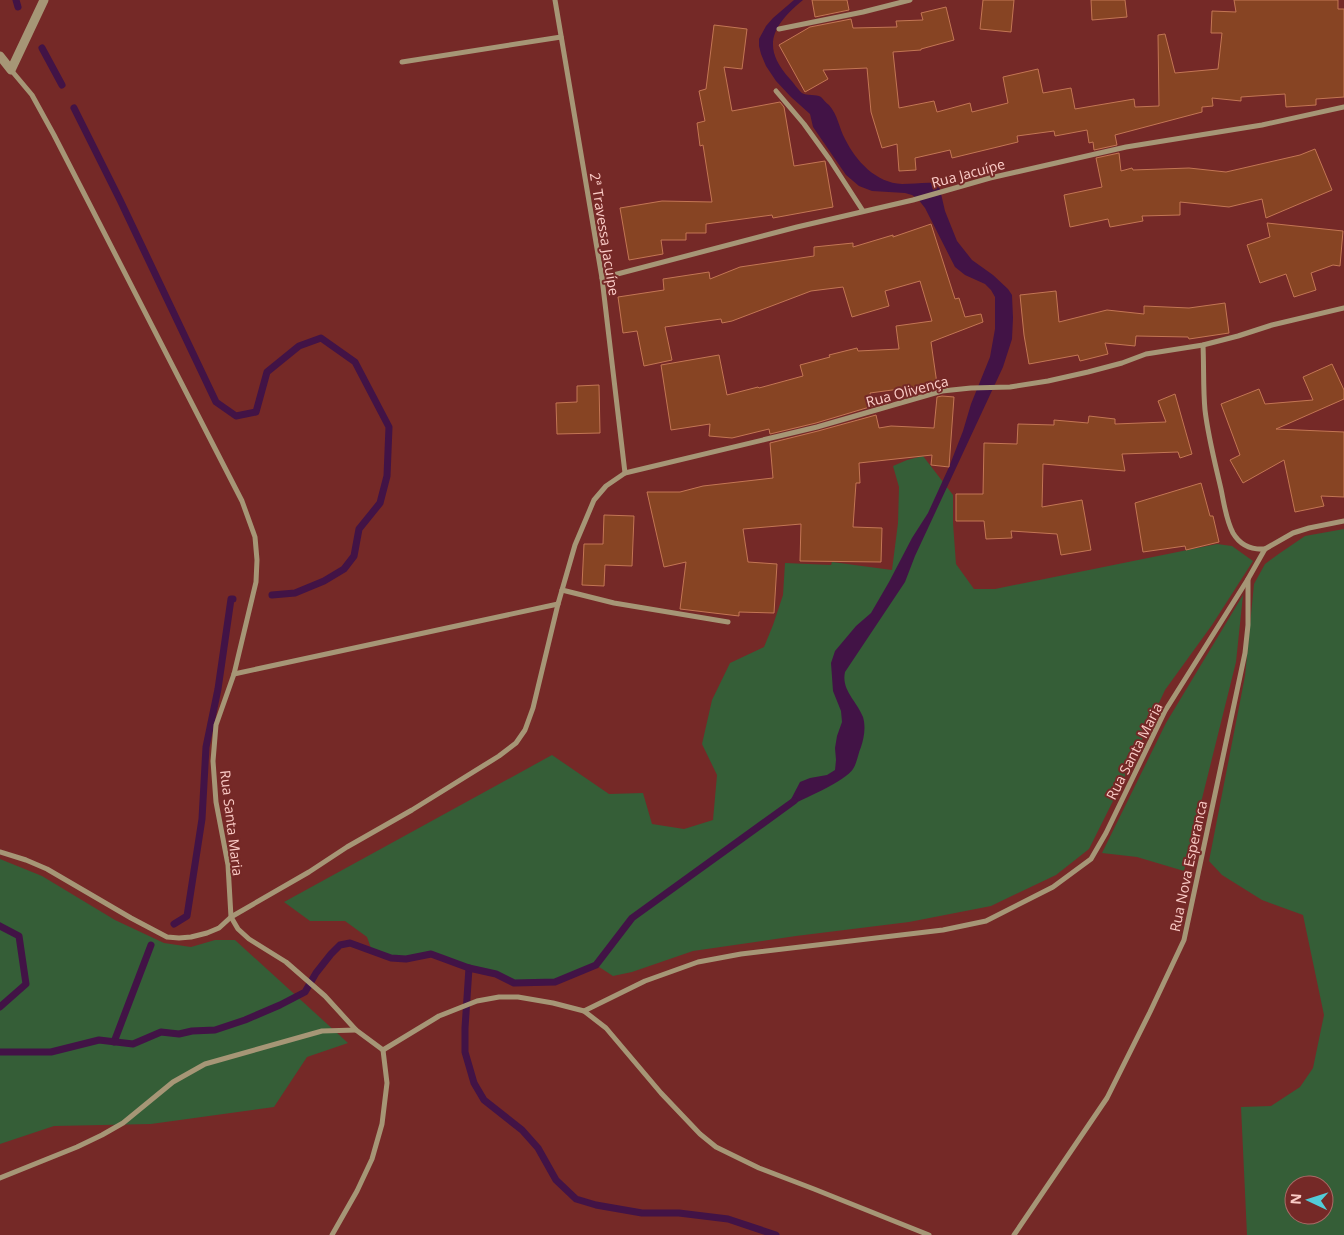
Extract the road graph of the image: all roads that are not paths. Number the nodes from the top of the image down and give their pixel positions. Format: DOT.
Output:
graph roads {
  1 [pos="44,0"];
  2 [pos="555,0"];
  3 [pos="910,0"];
  4 [pos="779,29"];
  5 [pos="561,36"];
  6 [pos="0,56"];
  7 [pos="402,62"];
  8 [pos="11,70"];
  9 [pos="776,91"];
  10 [pos="1344,107"];
  11 [pos="863,211"];
  12 [pos="602,278"];
  13 [pos="1344,308"];
  14 [pos="1204,345"];
  15 [pos="625,473"];
  16 [pos="1344,521"];
  17 [pos="1265,549"];
  18 [pos="1248,579"];
  19 [pos="562,590"];
  20 [pos="558,604"];
  21 [pos="728,622"];
  22 [pos="234,674"];
  23 [pos="0,852"];
  24 [pos="231,917"];
  25 [pos="584,1011"];
  26 [pos="356,1030"];
  27 [pos="383,1050"];
  28 [pos="0,1178"];
  29 [pos="332,1235"];
  30 [pos="928,1235"];
  31 [pos="1014,1235"];
  1 -- 8 [label="street"];
  2 -- 5 [label="street, 2ª Travessa Jacuípe"];
  3 -- 4 [label="street"];
  5 -- 7 [label="street"];
  5 -- 12 [label="street, 2ª Travessa Jacuípe"];
  6 -- 8 [label="street"];
  8 -- 22 [label="street, Rua Santa Maria"];
  9 -- 11 [label="street"];
  10 -- 11 [label="street, Rua Jacuípe"];
  11 -- 12 [label="street, Rua Jacuípe"];
  12 -- 15 [label="street, 2ª Travessa Jacuípe"];
  13 -- 14 [label="street, Rua Olivença"];
  14 -- 15 [label="street, Rua Olivença"];
  14 -- 17 [label="street"];
  15 -- 19 [label="street, Rua Olivença"];
  16 -- 17 [label="street"];
  17 -- 18 [label="street, Rua Santa Maria"];
  18 -- 25 [label="street, Rua Santa Maria"];
  18 -- 31 [label="street, Rua Nova Esperanca"];
  19 -- 20 [label="street, Rua Olivença"];
  19 -- 21 [label="street"];
  20 -- 22 [label="street"];
  20 -- 24 [label="street, Rua Olivença"];
  22 -- 24 [label="street, Rua Santa Maria"];
  23 -- 24 [label="street, Rua Olivença"];
  24 -- 26 [label="street"];
  25 -- 27 [label="street"];
  25 -- 30 [label="street"];
  26 -- 27 [label="street"];
  26 -- 28 [label="street"];
  27 -- 29 [label="street"];
}
